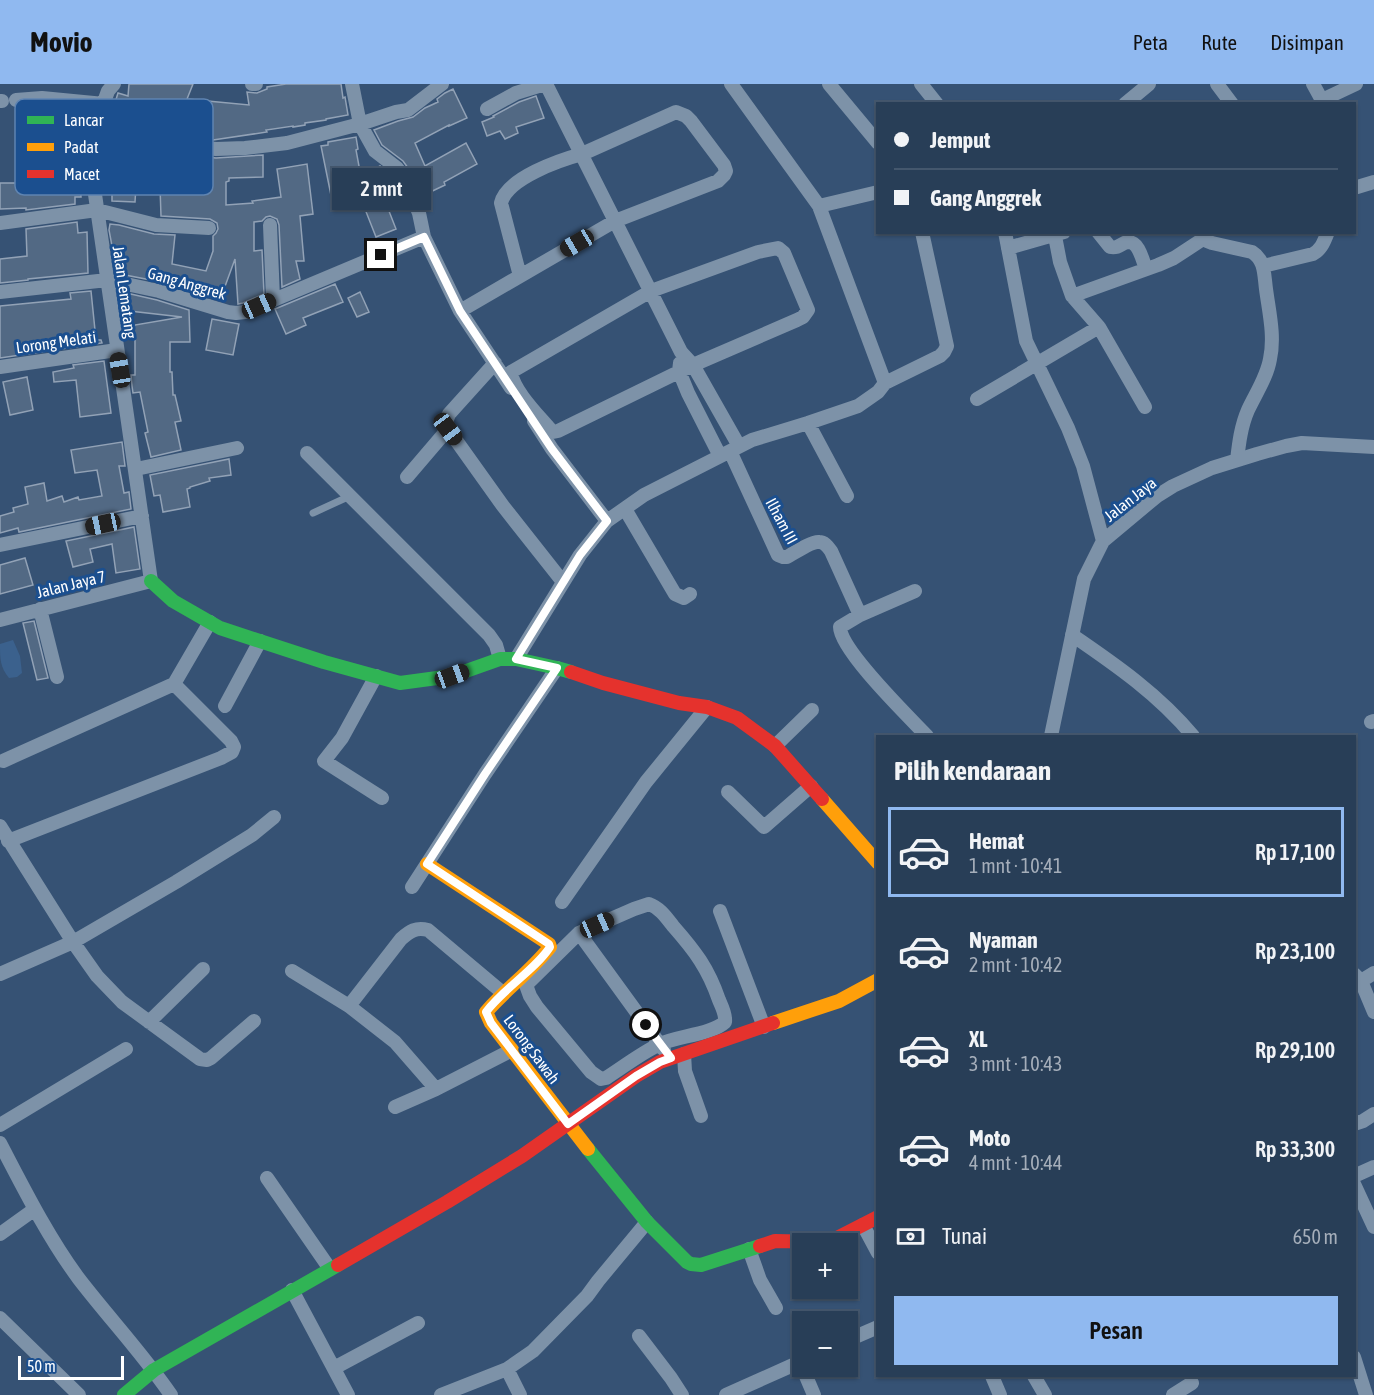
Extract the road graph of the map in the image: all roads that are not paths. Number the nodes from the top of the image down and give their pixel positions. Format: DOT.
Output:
graph roads {
  1 [pos="114,84"];
  2 [pos="352,84"];
  3 [pos="442,84"];
  4 [pos="545,84"];
  5 [pos="731,84"];
  6 [pos="829,84"];
  7 [pos="921,84"];
  8 [pos="1149,84"];
  9 [pos="1217,84"];
  10 [pos="1314,84"];
  11 [pos="1356,84"];
  12 [pos="29,99"];
  13 [pos="52,99"];
  14 [pos="106,99"];
  15 [pos="935,102"];
  16 [pos="1127,102"];
  17 [pos="1230,102"];
  18 [pos="1323,102"];
  19 [pos="487,109"];
  20 [pos="360,124"];
  21 [pos="876,141"];
  22 [pos="213,149"];
  23 [pos="582,154"];
  24 [pos="1374,182"];
  25 [pos="1356,187"];
  26 [pos="876,192"];
  27 [pos="94,195"];
  28 [pos="819,206"];
  29 [pos="96,210"];
  30 [pos="615,221"];
  31 [pos="0,223"];
  32 [pos="270,225"];
  33 [pos="209,228"];
  34 [pos="922,234"];
  35 [pos="1005,234"];
  36 [pos="1059,234"];
  37 [pos="1100,234"];
  38 [pos="1327,234"];
  39 [pos="1206,235"];
  40 [pos="424,237"];
  41 [pos="1008,248"];
  42 [pos="1263,266"];
  43 [pos="1146,269"];
  44 [pos="520,276"];
  45 [pos="107,280"];
  46 [pos="651,291"];
  47 [pos="0,292"];
  48 [pos="1072,296"];
  49 [pos="273,299"];
  50 [pos="460,311"];
  51 [pos="1099,327"];
  52 [pos="117,350"];
  53 [pos="681,352"];
  54 [pos="495,363"];
  55 [pos="1036,363"];
  56 [pos="693,365"];
  57 [pos="0,367"];
  58 [pos="679,371"];
  59 [pos="885,383"];
  60 [pos="977,399"];
  61 [pos="713,400"];
  62 [pos="1146,407"];
  63 [pos="697,410"];
  64 [pos="808,423"];
  65 [pos="448,429"];
  66 [pos="1374,447"];
  67 [pos="237,448"];
  68 [pos="730,451"];
  69 [pos="307,453"];
  70 [pos="1237,460"];
  71 [pos="136,470"];
  72 [pos="407,477"];
  73 [pos="350,496"];
  74 [pos="847,496"];
  75 [pos="625,509"];
  76 [pos="312,513"];
  77 [pos="142,516"];
  78 [pos="607,521"];
  79 [pos="1103,541"];
  80 [pos="0,545"];
  81 [pos="151,581"];
  82 [pos="563,582"];
  83 [pos="915,591"];
  84 [pos="690,594"];
  85 [pos="40,609"];
  86 [pos="860,615"];
  87 [pos="0,620"];
  88 [pos="210,622"];
  89 [pos="1072,634"];
  90 [pos="260,641"];
  91 [pos="500,659"];
  92 [pos="516,659"];
  93 [pos="557,668"];
  94 [pos="376,676"];
  95 [pos="57,677"];
  96 [pos="174,684"];
  97 [pos="225,706"];
  98 [pos="707,707"];
  99 [pos="812,710"];
  100 [pos="926,735"];
  101 [pos="1051,735"];
  102 [pos="1192,735"];
  103 [pos="775,746"];
  104 [pos="3,761"];
  105 [pos="811,786"];
  106 [pos="728,792"];
  107 [pos="382,798"];
  108 [pos="274,817"];
  109 [pos="0,826"];
  110 [pos="8,841"];
  111 [pos="876,861"];
  112 [pos="427,864"];
  113 [pos="412,886"];
  114 [pos="562,902"];
  115 [pos="720,911"];
  116 [pos="579,933"];
  117 [pos="74,942"];
  118 [pos="203,969"];
  119 [pos="292,971"];
  120 [pos="1374,973"];
  121 [pos="0,974"];
  122 [pos="1358,977"];
  123 [pos="876,981"];
  124 [pos="503,993"];
  125 [pos="349,1006"];
  126 [pos="1374,1012"];
  127 [pos="254,1021"];
  128 [pos="149,1022"];
  129 [pos="764,1027"];
  130 [pos="659,1044"];
  131 [pos="126,1049"];
  132 [pos="512,1050"];
  133 [pos="677,1056"];
  134 [pos="436,1089"];
  135 [pos="395,1107"];
  136 [pos="1374,1114"];
  137 [pos="701,1116"];
  138 [pos="1356,1123"];
  139 [pos="568,1124"];
  140 [pos="0,1125"];
  141 [pos="0,1143"];
  142 [pos="1374,1167"];
  143 [pos="1356,1175"];
  144 [pos="267,1178"];
  145 [pos="1356,1188"];
  146 [pos="36,1209"];
  147 [pos="876,1218"];
  148 [pos="647,1222"];
  149 [pos="863,1225"];
  150 [pos="1374,1227"];
  151 [pos="0,1234"];
  152 [pos="749,1249"];
  153 [pos="876,1249"];
  154 [pos="330,1269"];
  155 [pos="292,1290"];
  156 [pos="776,1308"];
  157 [pos="0,1318"];
  158 [pos="418,1323"];
  159 [pos="876,1328"];
  160 [pos="639,1336"];
  161 [pos="858,1336"];
  162 [pos="1356,1363"];
  163 [pos="792,1365"];
  164 [pos="334,1368"];
  165 [pos="507,1369"];
  166 [pos="154,1370"];
  167 [pos="807,1377"];
  168 [pos="992,1377"];
  169 [pos="1035,1377"];
  170 [pos="1193,1384"];
  171 [pos="79,1395"];
  172 [pos="124,1395"];
  173 [pos="171,1395"];
  174 [pos="348,1395"];
  175 [pos="441,1395"];
  176 [pos="520,1395"];
  177 [pos="682,1395"];
  178 [pos="726,1395"];
  179 [pos="814,1395"];
  180 [pos="1000,1395"];
  181 [pos="1045,1395"];
  182 [pos="1173,1395"];
  183 [pos="1366,1395"];
  1 -- 14 [label="street, Jalan Lematang"];
  2 -- 20 [label="street"];
  3 -- 20 [label="street"];
  4 -- 19 [label="street"];
  4 -- 23 [label="street"];
  5 -- 28 [label="street"];
  6 -- 21 [label="street"];
  7 -- 15 [label="street"];
  8 -- 16 [label="street"];
  9 -- 17 [label="street"];
  10 -- 18 [label="street"];
  11 -- 18 [label="street"];
  12 -- 13 [label="street"];
  20 -- 22 [label="street"];
  20 -- 40 [label="street"];
  23 -- 30 [label="street"];
  23 -- 30 [label="street"];
  23 -- 44 [label="street"];
  24 -- 25 [label="street"];
  26 -- 28 [label="street"];
  27 -- 29 [label="street, Jalan Lematang"];
  28 -- 59 [label="street"];
  29 -- 31 [label="street"];
  29 -- 33 [label="street"];
  29 -- 45 [label="street, Jalan Lematang"];
  30 -- 44 [label="street"];
  30 -- 46 [label="street"];
  32 -- 49 [label="street"];
  34 -- 59 [label="street"];
  35 -- 41 [label="street"];
  36 -- 41 [label="street"];
  36 -- 48 [label="street"];
  37 -- 43 [label="street"];
  38 -- 42 [label="street"];
  39 -- 42 [label="street"];
  39 -- 43 [label="street"];
  40 -- 49 [label="street, Gang Anggrek"];
  40 -- 50 [label="street"];
  41 -- 55 [label="street"];
  42 -- 70 [label="street"];
  43 -- 48 [label="street"];
  44 -- 50 [label="street"];
  45 -- 47 [label="street, Gang Anggrek"];
  45 -- 49 [label="street, Gang Anggrek"];
  45 -- 52 [label="street, Jalan Lematang"];
  46 -- 53 [label="street"];
  46 -- 56 [label="street"];
  46 -- 58 [label="street"];
  48 -- 51 [label="street"];
  50 -- 54 [label="street"];
  51 -- 55 [label="street"];
  51 -- 62 [label="street"];
  52 -- 57 [label="street, Lorong Melati"];
  52 -- 71 [label="street, Jalan Lematang"];
  53 -- 56 [label="street"];
  53 -- 58 [label="street"];
  54 -- 65 [label="street"];
  54 -- 78 [label="street"];
  55 -- 60 [label="street"];
  55 -- 79 [label="street"];
  56 -- 58 [label="street"];
  56 -- 61 [label="street"];
  58 -- 63 [label="street"];
  59 -- 64 [label="street"];
  61 -- 63 [label="street"];
  61 -- 68 [label="street"];
  63 -- 68 [label="street"];
  64 -- 68 [label="street"];
  64 -- 74 [label="street"];
  65 -- 72 [label="street"];
  65 -- 82 [label="street"];
  66 -- 70 [label="street, Jalan Jaya"];
  67 -- 71 [label="street"];
  68 -- 75 [label="street"];
  68 -- 86 [label="street, Ilham III"];
  69 -- 73 [label="street"];
  70 -- 79 [label="street, Jalan Jaya"];
  71 -- 77 [label="street, Jalan Lematang"];
  73 -- 76 [label="lane"];
  73 -- 91 [label="street"];
  75 -- 78 [label="street"];
  75 -- 84 [label="street"];
  77 -- 80 [label="street"];
  77 -- 81 [label="street, Jalan Lematang"];
  78 -- 82 [label="street"];
  79 -- 89 [label="street, Jalan Jaya"];
  81 -- 85 [label="street, Jalan Jaya 7"];
  81 -- 88 [label="street"];
  82 -- 92 [label="street"];
  83 -- 86 [label="street"];
  85 -- 87 [label="street, Jalan Jaya 7"];
  85 -- 95 [label="street"];
  86 -- 100 [label="street"];
  88 -- 90 [label="street"];
  88 -- 96 [label="street"];
  89 -- 101 [label="street, Jalan Jaya"];
  89 -- 102 [label="street"];
  90 -- 94 [label="street"];
  90 -- 97 [label="street"];
  91 -- 92 [label="street"];
  91 -- 94 [label="street"];
  92 -- 93 [label="street"];
  93 -- 98 [label="street"];
  93 -- 112 [label="street"];
  94 -- 107 [label="street"];
  96 -- 104 [label="street"];
  96 -- 110 [label="street"];
  98 -- 103 [label="street"];
  98 -- 114 [label="street"];
  99 -- 103 [label="street"];
  103 -- 105 [label="street"];
  105 -- 106 [label="street"];
  105 -- 111 [label="street"];
  108 -- 117 [label="street"];
  109 -- 110 [label="street"];
  110 -- 117 [label="street"];
  112 -- 113 [label="street"];
  112 -- 124 [label="street, Lorong Sawah"];
  115 -- 129 [label="street"];
  116 -- 130 [label="street"];
  116 -- 130 [label="street"];
  116 -- 130 [label="street"];
  117 -- 121 [label="street"];
  117 -- 128 [label="street"];
  118 -- 128 [label="street"];
  119 -- 125 [label="street"];
  120 -- 122 [label="street"];
  122 -- 126 [label="street"];
  123 -- 129 [label="street"];
  124 -- 125 [label="street"];
  124 -- 132 [label="street, Lorong Sawah"];
  125 -- 134 [label="street"];
  127 -- 128 [label="street"];
  129 -- 133 [label="street"];
  130 -- 133 [label="street"];
  131 -- 140 [label="street"];
  132 -- 134 [label="street"];
  132 -- 139 [label="street, Lorong Sawah"];
  133 -- 137 [label="street"];
  133 -- 139 [label="street"];
  134 -- 135 [label="street"];
  136 -- 138 [label="street"];
  139 -- 148 [label="street, Lorong Sawah"];
  139 -- 154 [label="street"];
  141 -- 146 [label="street"];
  142 -- 143 [label="street"];
  144 -- 154 [label="street"];
  145 -- 150 [label="street"];
  146 -- 151 [label="street"];
  146 -- 166 [label="street"];
  147 -- 149 [label="street"];
  148 -- 152 [label="street, Lorong Sawah"];
  148 -- 165 [label="street"];
  149 -- 152 [label="street"];
  149 -- 153 [label="street"];
  152 -- 156 [label="street"];
  154 -- 155 [label="street"];
  155 -- 164 [label="street"];
  155 -- 166 [label="street"];
  157 -- 171 [label="street"];
  158 -- 164 [label="street"];
  159 -- 161 [label="street"];
  160 -- 177 [label="street"];
  162 -- 183 [label="street"];
  163 -- 178 [label="street"];
  164 -- 174 [label="street"];
  165 -- 175 [label="street"];
  165 -- 176 [label="street"];
  166 -- 172 [label="street"];
  166 -- 173 [label="street"];
  167 -- 179 [label="street"];
  168 -- 180 [label="street"];
  169 -- 181 [label="street"];
  170 -- 182 [label="street"];
}
